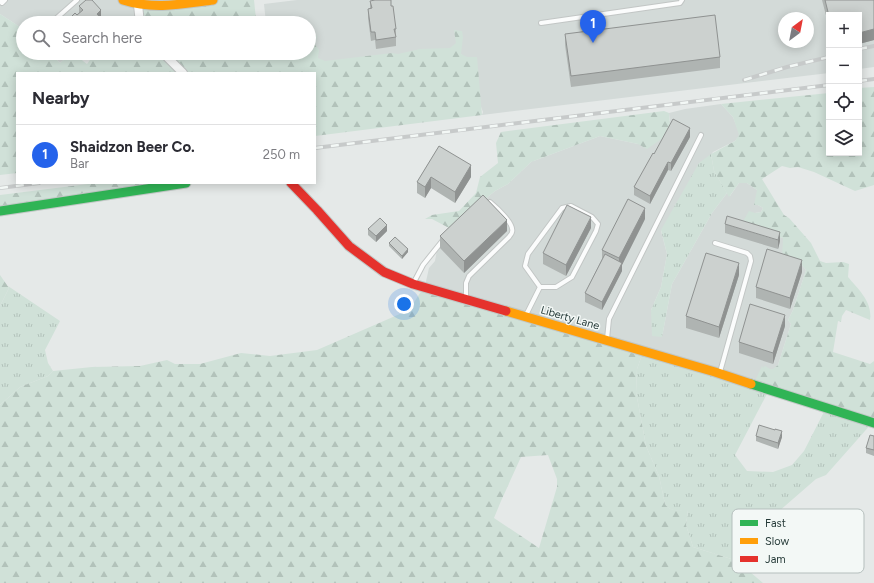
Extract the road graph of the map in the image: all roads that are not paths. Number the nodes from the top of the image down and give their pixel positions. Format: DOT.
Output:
graph roads {
  1 [pos="5,0"];
  2 [pos="77,0"];
  3 [pos="123,0"];
  4 [pos="213,0"];
  5 [pos="682,0"];
  6 [pos="0,1"];
  7 [pos="138,5"];
  8 [pos="59,16"];
  9 [pos="139,16"];
  10 [pos="541,23"];
  11 [pos="170,60"];
  12 [pos="182,72"];
  13 [pos="701,134"];
  14 [pos="179,184"];
  15 [pos="292,184"];
  16 [pos="483,201"];
  17 [pos="0,211"];
  18 [pos="444,238"];
  19 [pos="715,244"];
  20 [pos="413,284"];
  21 [pos="540,287"];
  22 [pos="466,300"];
  23 [pos="525,318"];
  24 [pos="607,341"];
  25 [pos="719,374"];
  26 [pos="874,423"];
  1 -- 6 [label="lane"];
  2 -- 8 [label="lane"];
  3 -- 7 [label="street"];
  4 -- 7 [label="street"];
  5 -- 10 [label="lane"];
  7 -- 9 [label="street"];
  11 -- 12 [label="street"];
  13 -- 24 [label="lane"];
  14 -- 17 [label="street"];
  15 -- 20 [label="street, Liberty Lane"];
  16 -- 22 [label="lane"];
  18 -- 20 [label="lane"];
  19 -- 25 [label="lane"];
  20 -- 22 [label="street, Liberty Lane"];
  21 -- 21 [label="lane"];
  21 -- 23 [label="lane"];
  22 -- 23 [label="street, Liberty Lane"];
  23 -- 24 [label="street, Liberty Lane"];
  24 -- 25 [label="street, Liberty Lane"];
  25 -- 26 [label="street, Liberty Lane"];
}
